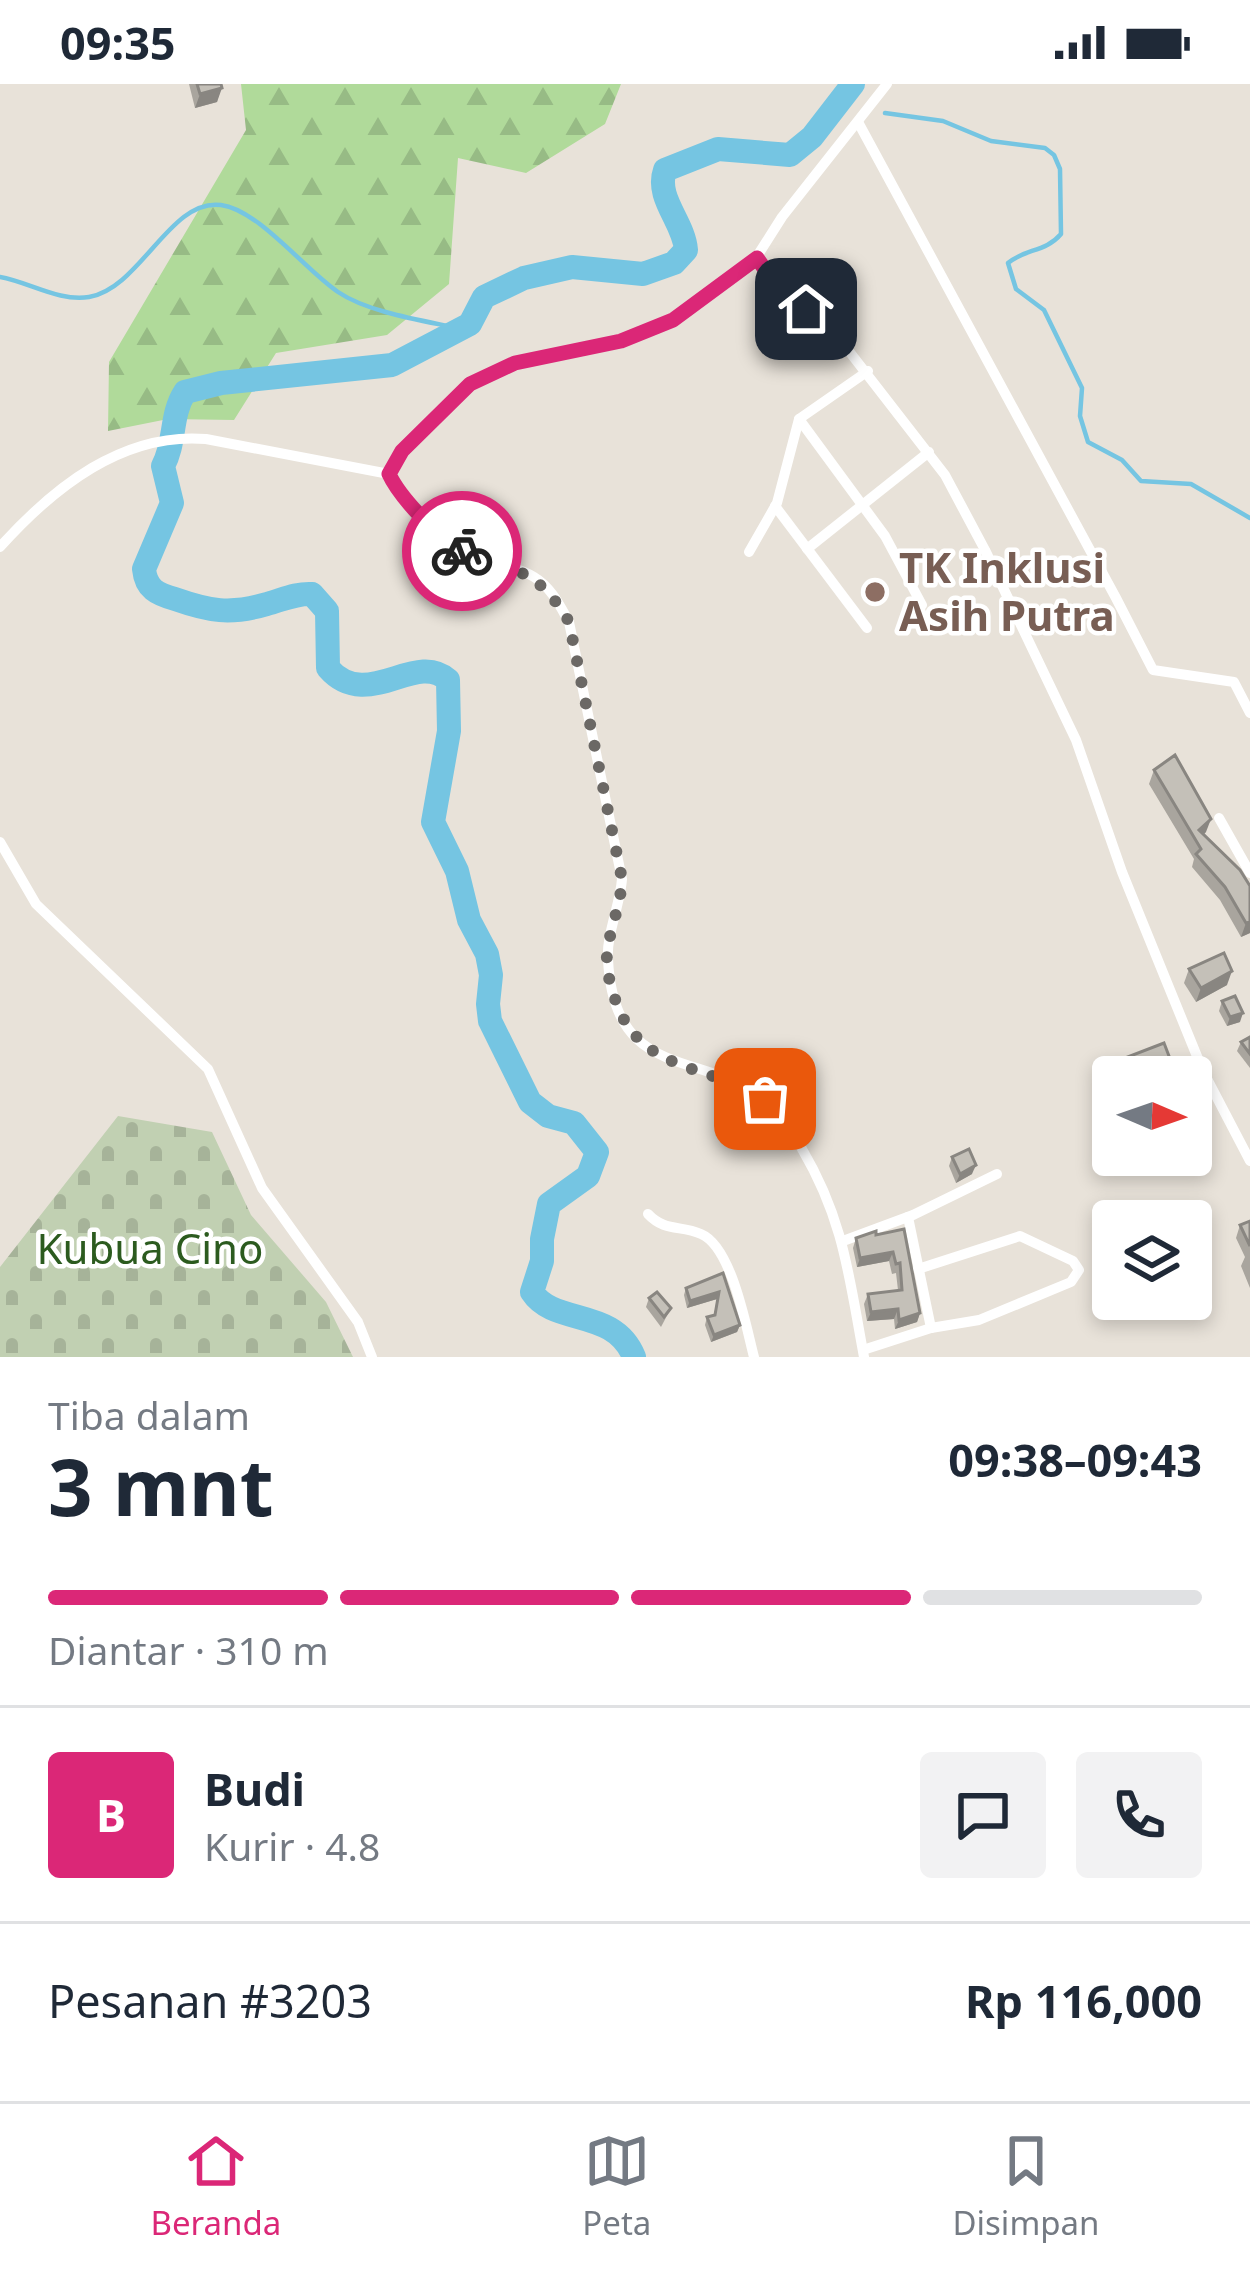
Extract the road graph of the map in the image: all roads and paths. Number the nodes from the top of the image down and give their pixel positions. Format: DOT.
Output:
graph roads {
  1 [pos="887,84"];
  2 [pos="858,122"];
  3 [pos="757,258"];
  4 [pos="868,371"];
  5 [pos="799,419"];
  6 [pos="929,452"];
  7 [pos="389,474"];
  8 [pos="775,506"];
  9 [pos="863,506"];
  10 [pos="0,547"];
  11 [pos="808,550"];
  12 [pos="749,552"];
  13 [pos="922,604"];
  14 [pos="867,628"];
  15 [pos="1250,713"];
  16 [pos="1219,818"];
  17 [pos="0,842"];
  18 [pos="1245,850"];
  19 [pos="1250,873"];
  20 [pos="1250,1161"];
  21 [pos="998,1174"];
  22 [pos="648,1214"];
  23 [pos="908,1217"];
  24 [pos="843,1241"];
  25 [pos="919,1269"];
  26 [pos="931,1328"];
  27 [pos="863,1353"];
  28 [pos="372,1357"];
  29 [pos="754,1357"];
  1 -- 2 [label="street"];
  2 -- 3 [label="street"];
  2 -- 15 [label="street"];
  3 -- 4 [label="street"];
  3 -- 7 [label="street"];
  4 -- 5 [label="street"];
  4 -- 6 [label="street"];
  5 -- 8 [label="street"];
  5 -- 9 [label="street"];
  6 -- 9 [label="street"];
  6 -- 20 [label="street"];
  7 -- 10 [label="street"];
  7 -- 24 [label="street"];
  8 -- 11 [label="street"];
  8 -- 12 [label="street"];
  9 -- 11 [label="street"];
  9 -- 13 [label="street"];
  11 -- 14 [label="street"];
  16 -- 18 [label="street"];
  17 -- 28 [label="street"];
  18 -- 19 [label="street"];
  21 -- 23 [label="street"];
  22 -- 29 [label="street"];
  23 -- 24 [label="street"];
  23 -- 25 [label="street"];
  24 -- 27 [label="street"];
  25 -- 26 [label="street"];
  25 -- 26 [label="street"];
  26 -- 27 [label="street"];
}
